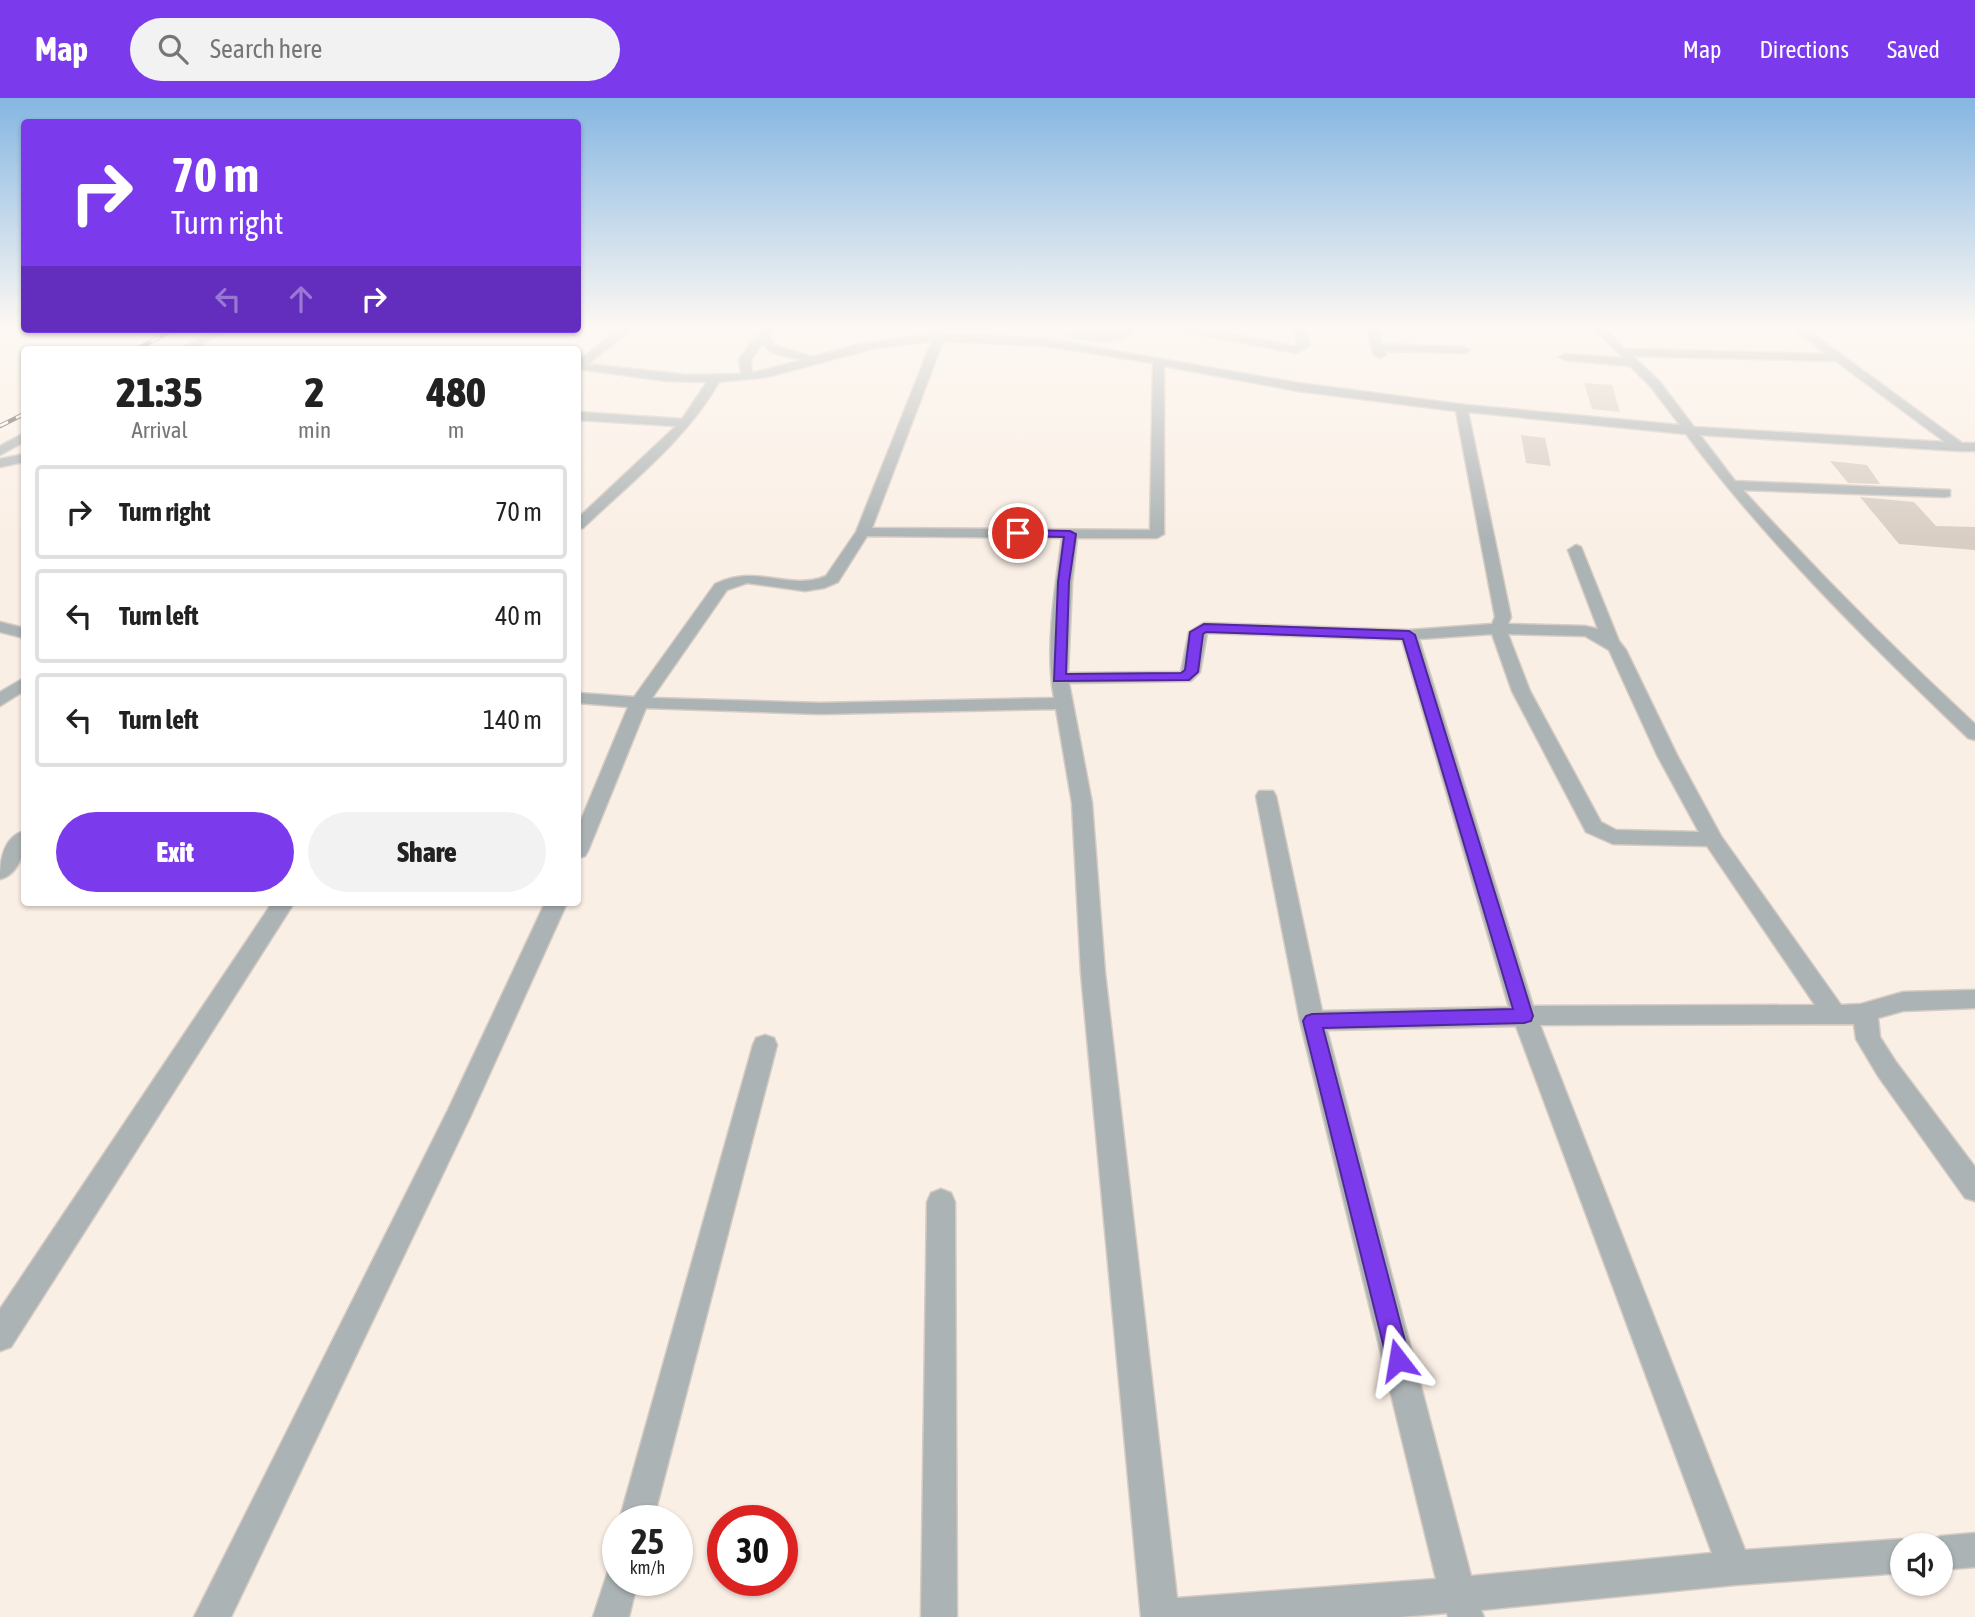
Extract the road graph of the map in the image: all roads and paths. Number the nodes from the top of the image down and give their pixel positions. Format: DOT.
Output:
graph roads {
  1 [pos="705,397"];
  2 [pos="916,397"];
  3 [pos="1158,397"];
  4 [pos="1351,397"];
  5 [pos="1376,397"];
  6 [pos="1663,397"];
  7 [pos="1891,397"];
  8 [pos="1462,411"];
  9 [pos="581,415"];
  10 [pos="684,424"];
  11 [pos="1695,435"];
  12 [pos="21,439"];
  13 [pos="1960,447"];
  14 [pos="1975,447"];
  15 [pos="0,451"];
  16 [pos="21,459"];
  17 [pos="0,463"];
  18 [pos="1731,485"];
  19 [pos="1945,493"];
  20 [pos="581,522"];
  21 [pos="863,532"];
  22 [pos="1070,534"];
  23 [pos="1576,550"];
  24 [pos="0,626"];
  25 [pos="1499,629"];
  26 [pos="21,632"];
  27 [pos="1409,635"];
  28 [pos="1611,641"];
  29 [pos="1059,678"];
  30 [pos="21,685"];
  31 [pos="581,698"];
  32 [pos="0,701"];
  33 [pos="1062,703"];
  34 [pos="639,704"];
  35 [pos="1975,734"];
  36 [pos="1266,796"];
  37 [pos="1713,839"];
  38 [pos="21,842"];
  39 [pos="581,844"];
  40 [pos="0,872"];
  41 [pos="281,906"];
  42 [pos="555,906"];
  43 [pos="1975,999"];
  44 [pos="1865,1014"];
  45 [pos="1524,1016"];
  46 [pos="1835,1016"];
  47 [pos="1312,1021"];
  48 [pos="765,1045"];
  49 [pos="1975,1189"];
  50 [pos="941,1202"];
  51 [pos="0,1336"];
  52 [pos="640,1505"];
  53 [pos="1975,1550"];
  54 [pos="1953,1552"];
  55 [pos="1890,1557"];
  56 [pos="1735,1568"];
  57 [pos="617,1596"];
  58 [pos="1462,1606"];
  59 [pos="212,1617"];
  60 [pos="611,1617"];
  61 [pos="939,1617"];
  62 [pos="1160,1617"];
  1 -- 10 [label="street"];
  2 -- 21 [label="street"];
  3 -- 22 [label="street"];
  4 -- 8 [label="street"];
  5 -- 11 [label="street"];
  6 -- 11 [label="street"];
  7 -- 13 [label="street"];
  8 -- 11 [label="street"];
  8 -- 25 [label="street"];
  9 -- 10 [label="street"];
  10 -- 20 [label="street"];
  11 -- 13 [label="street"];
  11 -- 18 [label="street"];
  12 -- 15 [label="street"];
  13 -- 14 [label="street"];
  16 -- 17 [label="street"];
  18 -- 19 [label="street"];
  18 -- 35 [label="street"];
  21 -- 22 [label="street"];
  21 -- 34 [label="street"];
  22 -- 29 [label="street"];
  23 -- 28 [label="street"];
  24 -- 26 [label="street"];
  25 -- 27 [label="street"];
  25 -- 28 [label="street"];
  25 -- 37 [label="street"];
  27 -- 29 [label="street"];
  27 -- 45 [label="street"];
  28 -- 37 [label="street"];
  29 -- 33 [label="street"];
  30 -- 32 [label="street"];
  31 -- 34 [label="street"];
  33 -- 34 [label="street"];
  33 -- 62 [label="street"];
  34 -- 39 [label="street"];
  36 -- 47 [label="street"];
  37 -- 46 [label="street"];
  38 -- 40 [label="street"];
  41 -- 51 [label="street"];
  42 -- 59 [label="street"];
  43 -- 44 [label="street"];
  44 -- 46 [label="street"];
  44 -- 49 [label="street"];
  45 -- 46 [label="street"];
  45 -- 47 [label="street"];
  45 -- 56 [label="street"];
  47 -- 58 [label="street"];
  48 -- 52 [label="street"];
  50 -- 61 [label="street"];
  53 -- 54 [label="street"];
  55 -- 56 [label="street"];
  56 -- 58 [label="street"];
  57 -- 60 [label="street"];
  58 -- 62 [label="street"];
}
